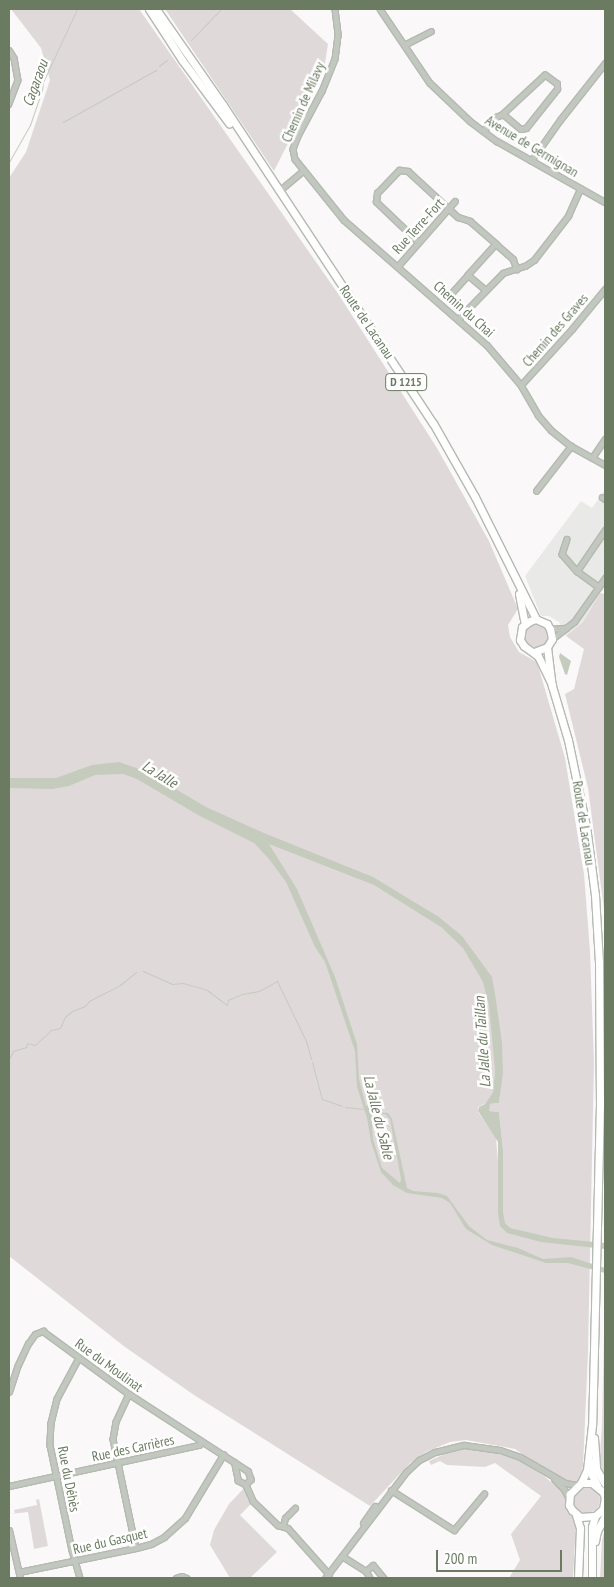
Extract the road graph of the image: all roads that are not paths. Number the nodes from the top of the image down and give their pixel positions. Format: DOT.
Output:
graph roads {
  1 [pos="149,9"];
  2 [pos="156,9"];
  3 [pos="336,9"];
  4 [pos="380,9"];
  5 [pos="431,31"];
  6 [pos="404,45"];
  7 [pos="9,50"];
  8 [pos="605,63"];
  9 [pos="9,104"];
  10 [pos="502,114"];
  11 [pos="483,131"];
  12 [pos="250,148"];
  13 [pos="531,161"];
  14 [pos="303,171"];
  15 [pos="580,189"];
  16 [pos="279,192"];
  17 [pos="455,201"];
  18 [pos="605,202"];
  19 [pos="449,209"];
  20 [pos="418,242"];
  21 [pos="496,244"];
  22 [pos="398,266"];
  23 [pos="517,269"];
  24 [pos="468,274"];
  25 [pos="605,289"];
  26 [pos="486,290"];
  27 [pos="448,297"];
  28 [pos="458,319"];
  29 [pos="520,385"];
  30 [pos="605,439"];
  31 [pos="571,446"];
  32 [pos="592,458"];
  33 [pos="605,465"];
  34 [pos="536,490"];
  35 [pos="605,530"];
  36 [pos="567,539"];
  37 [pos="577,571"];
  38 [pos="605,578"];
  39 [pos="516,582"];
  40 [pos="599,588"];
  41 [pos="536,620"];
  42 [pos="525,624"];
  43 [pos="566,628"];
  44 [pos="550,629"];
  45 [pos="552,638"];
  46 [pos="547,647"];
  47 [pos="534,652"];
  48 [pos="552,686"];
  49 [pos="79,1358"];
  50 [pos="9,1392"];
  51 [pos="129,1394"];
  52 [pos="592,1424"];
  53 [pos="594,1437"];
  54 [pos="201,1442"];
  55 [pos="223,1456"];
  56 [pos="234,1462"];
  57 [pos="117,1463"];
  58 [pos="55,1476"];
  59 [pos="551,1477"];
  60 [pos="579,1484"];
  61 [pos="605,1484"];
  62 [pos="246,1485"];
  63 [pos="597,1485"];
  64 [pos="9,1486"];
  65 [pos="391,1490"];
  66 [pos="604,1493"];
  67 [pos="484,1494"];
  68 [pos="569,1499"];
  69 [pos="295,1508"];
  70 [pos="604,1511"];
  71 [pos="576,1515"];
  72 [pos="595,1516"];
  73 [pos="283,1526"];
  74 [pos="9,1530"];
  75 [pos="136,1548"];
  76 [pos="342,1556"];
  77 [pos="74,1561"];
  78 [pos="592,1561"];
  79 [pos="19,1572"];
  80 [pos="366,1572"];
  81 [pos="327,1576"];
  82 [pos="20,1578"];
  83 [pos="80,1578"];
  84 [pos="176,1578"];
  85 [pos="187,1578"];
  86 [pos="370,1578"];
  87 [pos="384,1578"];
  88 [pos="578,1578"];
  89 [pos="592,1578"];
  1 -- 12 [label="main road, Route de Lacanau / D 1215"];
  2 -- 12 [label="main road, Route de Lacanau / D 1215"];
  3 -- 14 [label="street, Chemin de Milavy"];
  4 -- 6 [label="street, Avenue de Germignan"];
  5 -- 6 [label="street"];
  6 -- 11 [label="street, Avenue de Germignan"];
  7 -- 9 [label="street"];
  8 -- 13 [label="street"];
  10 -- 10 [label="street"];
  10 -- 11 [label="street"];
  11 -- 13 [label="street, Avenue de Germignan"];
  12 -- 16 [label="main road, Route de Lacanau / D 1215"];
  13 -- 15 [label="street, Avenue de Germignan"];
  14 -- 16 [label="street"];
  14 -- 22 [label="street, Chemin du Chai"];
  15 -- 18 [label="street, Avenue de Germignan"];
  15 -- 23 [label="street"];
  16 -- 39 [label="main road, Route de Lacanau / D 1215"];
  17 -- 19 [label="street, Rue Terre-Fort"];
  19 -- 20 [label="street, Rue Terre-Fort"];
  19 -- 20 [label="street"];
  19 -- 21 [label="street"];
  20 -- 22 [label="street, Rue Terre-Fort"];
  21 -- 23 [label="street"];
  21 -- 24 [label="street"];
  22 -- 28 [label="street, Chemin du Chai"];
  23 -- 26 [label="street"];
  24 -- 26 [label="street"];
  24 -- 27 [label="street"];
  25 -- 29 [label="street, Chemin des Graves"];
  26 -- 28 [label="street"];
  28 -- 29 [label="street, Chemin du Chai"];
  29 -- 31 [label="street, Chemin du Chai"];
  30 -- 32 [label="street"];
  31 -- 32 [label="street, Chemin du Chai"];
  31 -- 34 [label="street"];
  32 -- 33 [label="street, Chemin du Chai"];
  35 -- 37 [label="street"];
  36 -- 37 [label="street"];
  37 -- 40 [label="street"];
  38 -- 40 [label="street"];
  39 -- 41 [label="main road, D 1215"];
  39 -- 42 [label="main road, D 1215"];
  40 -- 43 [label="street"];
  41 -- 42 [label="main road"];
  41 -- 44 [label="main road"];
  42 -- 47 [label="main road"];
  43 -- 44 [label="street"];
  43 -- 45 [label="street"];
  44 -- 45 [label="main road"];
  45 -- 46 [label="main road"];
  46 -- 47 [label="main road"];
  46 -- 48 [label="main road"];
  47 -- 48 [label="main road"];
  48 -- 52 [label="main road, Route de Lacanau"];
  49 -- 50 [label="street, Rue du Moulinat"];
  49 -- 51 [label="street, Rue du Moulinat"];
  49 -- 58 [label="street, Rue du Déhès"];
  51 -- 54 [label="street, Rue du Moulinat"];
  51 -- 57 [label="street"];
  52 -- 53 [label="main road"];
  52 -- 60 [label="main road"];
  53 -- 61 [label="main road"];
  53 -- 63 [label="main road"];
  54 -- 55 [label="street, Rue du Moulinat"];
  54 -- 57 [label="street, Rue des Carrières"];
  55 -- 56 [label="street, Rue du Moulinat"];
  55 -- 75 [label="street, Rue du Gasquet"];
  56 -- 62 [label="street"];
  56 -- 62 [label="street, Rue du Moulinat"];
  57 -- 58 [label="street, Rue des Carrières"];
  57 -- 75 [label="street"];
  58 -- 64 [label="street, Rue des Carrières"];
  58 -- 77 [label="street, Rue du Déhès"];
  59 -- 60 [label="street"];
  59 -- 65 [label="street"];
  59 -- 68 [label="street"];
  60 -- 63 [label="main road"];
  60 -- 68 [label="main road"];
  62 -- 73 [label="street"];
  63 -- 66 [label="main road"];
  65 -- 67 [label="street"];
  65 -- 76 [label="street"];
  66 -- 70 [label="main road"];
  68 -- 71 [label="main road"];
  69 -- 73 [label="street"];
  70 -- 72 [label="main road"];
  70 -- 78 [label="main road"];
  71 -- 72 [label="main road"];
  71 -- 88 [label="main road"];
  72 -- 78 [label="main road"];
  73 -- 81 [label="street"];
  74 -- 79 [label="street"];
  75 -- 77 [label="street, Rue du Gasquet"];
  76 -- 80 [label="street"];
  76 -- 81 [label="street"];
  77 -- 79 [label="street, Rue du Gasquet"];
  77 -- 83 [label="street, Rue du Déhès"];
  78 -- 89 [label="main road"];
  79 -- 82 [label="street"];
  80 -- 86 [label="street"];
  80 -- 87 [label="street"];
  84 -- 85 [label="street"];
}
